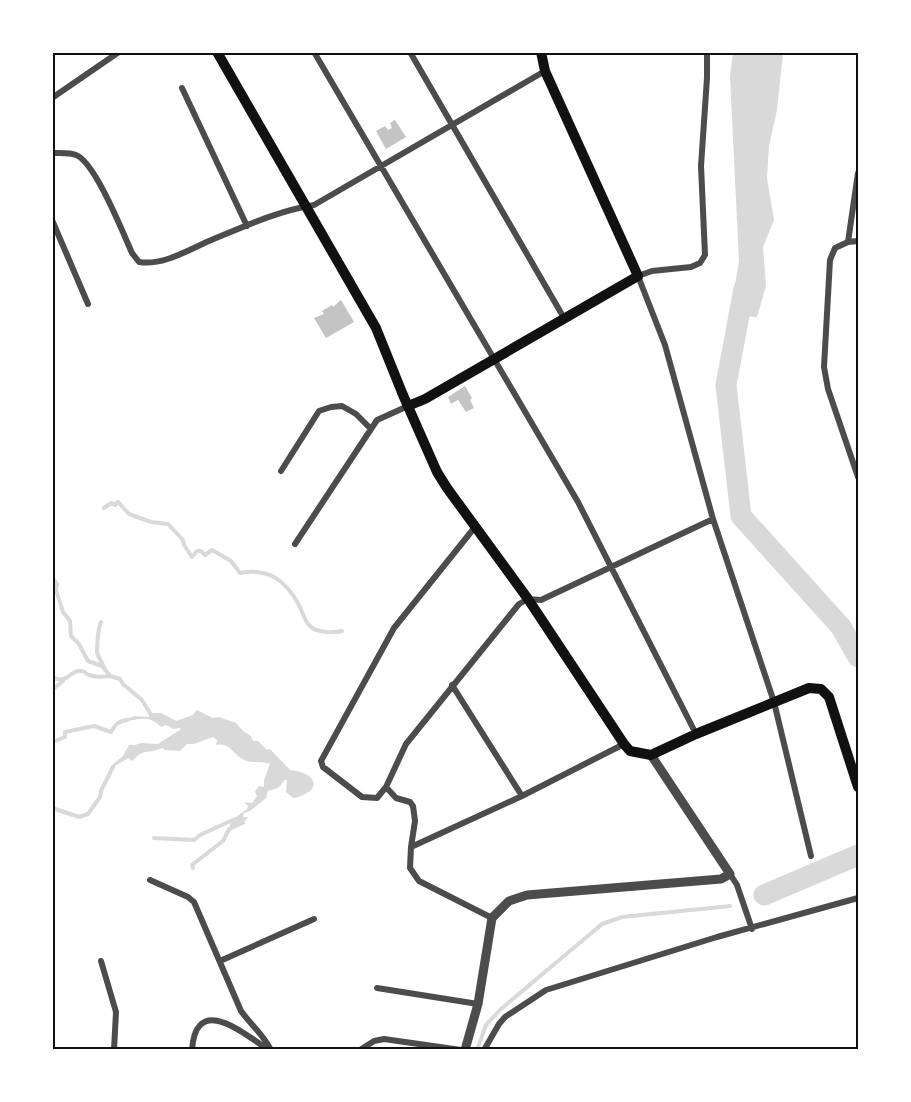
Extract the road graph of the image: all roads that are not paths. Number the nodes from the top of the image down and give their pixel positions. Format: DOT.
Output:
graph roads {
  1 [pos="119,52"];
  2 [pos="217,52"];
  3 [pos="314,52"];
  4 [pos="411,52"];
  5 [pos="541,52"];
  6 [pos="707,52"];
  7 [pos="545,71"];
  8 [pos="182,88"];
  9 [pos="52,98"];
  10 [pos="452,125"];
  11 [pos="52,153"];
  12 [pos="380,165"];
  13 [pos="858,173"];
  14 [pos="306,206"];
  15 [pos="52,220"];
  16 [pos="247,226"];
  17 [pos="858,241"];
  18 [pos="848,242"];
  19 [pos="638,276"];
  20 [pos="88,304"];
  21 [pos="564,318"];
  22 [pos="493,360"];
  23 [pos="408,406"];
  24 [pos="371,429"];
  25 [pos="280,471"];
  26 [pos="858,477"];
  27 [pos="713,519"];
  28 [pos="475,527"];
  29 [pos="295,544"];
  30 [pos="612,567"];
  31 [pos="528,599"];
  32 [pos="452,685"];
  33 [pos="774,702"];
  34 [pos="696,734"];
  35 [pos="624,744"];
  36 [pos="651,755"];
  37 [pos="386,787"];
  38 [pos="858,787"];
  39 [pos="522,796"];
  40 [pos="411,847"];
  41 [pos="811,856"];
  42 [pos="730,874"];
  43 [pos="150,880"];
  44 [pos="858,898"];
  45 [pos="492,918"];
  46 [pos="314,919"];
  47 [pos="752,929"];
  48 [pos="101,961"];
  49 [pos="220,961"];
  50 [pos="377,988"];
  51 [pos="478,1004"];
  52 [pos="114,1050"];
  53 [pos="192,1050"];
  54 [pos="270,1050"];
  55 [pos="360,1050"];
  56 [pos="463,1050"];
  57 [pos="484,1050"];
  1 -- 9 [label="street"];
  2 -- 14 [label="main road"];
  3 -- 12 [label="street"];
  4 -- 10 [label="street"];
  5 -- 7 [label="main road"];
  6 -- 19 [label="street"];
  7 -- 10 [label="street"];
  7 -- 19 [label="main road"];
  8 -- 16 [label="street"];
  10 -- 12 [label="street"];
  10 -- 21 [label="street"];
  11 -- 16 [label="street"];
  12 -- 14 [label="street"];
  12 -- 22 [label="street"];
  13 -- 18 [label="street"];
  14 -- 16 [label="street"];
  14 -- 23 [label="main road"];
  15 -- 20 [label="street"];
  17 -- 18 [label="street"];
  18 -- 26 [label="street"];
  19 -- 21 [label="main road"];
  19 -- 27 [label="street"];
  21 -- 22 [label="main road"];
  22 -- 23 [label="main road"];
  22 -- 30 [label="street"];
  23 -- 24 [label="street"];
  23 -- 28 [label="main road"];
  24 -- 25 [label="street"];
  24 -- 29 [label="street"];
  27 -- 30 [label="street"];
  27 -- 33 [label="street"];
  28 -- 31 [label="main road"];
  28 -- 37 [label="street"];
  30 -- 31 [label="street"];
  30 -- 34 [label="street"];
  31 -- 32 [label="street"];
  31 -- 35 [label="main road"];
  32 -- 37 [label="street"];
  32 -- 39 [label="street"];
  33 -- 34 [label="main road"];
  33 -- 38 [label="main road"];
  33 -- 41 [label="street"];
  34 -- 36 [label="main road"];
  35 -- 36 [label="main road"];
  35 -- 39 [label="street"];
  36 -- 42 [label="street"];
  37 -- 40 [label="street"];
  39 -- 40 [label="street"];
  40 -- 45 [label="street"];
  42 -- 45 [label="street"];
  42 -- 47 [label="street"];
  43 -- 49 [label="street"];
  44 -- 47 [label="street"];
  45 -- 51 [label="street"];
  46 -- 49 [label="street"];
  47 -- 57 [label="street"];
  48 -- 52 [label="street"];
  49 -- 54 [label="street"];
  50 -- 51 [label="street"];
  51 -- 56 [label="street"];
  53 -- 54 [label="street"];
  55 -- 56 [label="street"];
}
